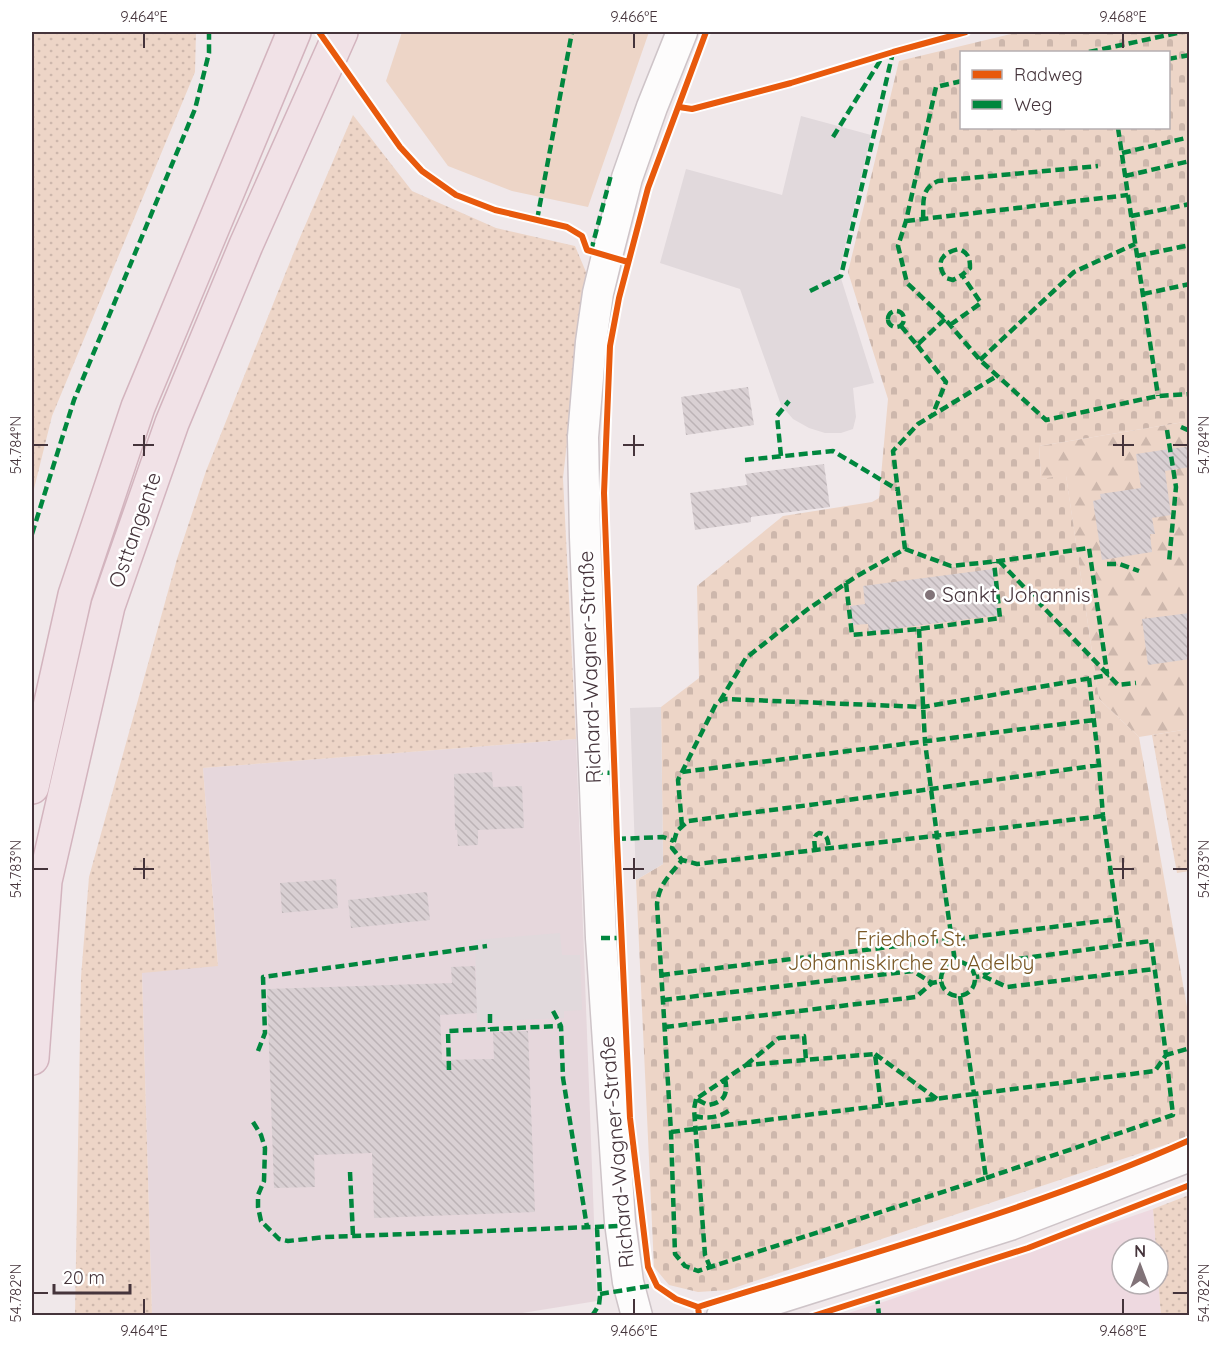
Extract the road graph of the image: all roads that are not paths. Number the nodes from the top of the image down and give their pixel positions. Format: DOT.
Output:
graph roads {
  1 [pos="294,32"];
  2 [pos="341,32"];
  3 [pos="682,32"];
  4 [pos="32,787"];
  5 [pos="32,1058"];
  6 [pos="1190,1156"];
  7 [pos="637,1316"];
  8 [pos="722,1316"];
  1 -- 4 [label="main road, Osttangente"];
  2 -- 5 [label="main road, Osttangente"];
  3 -- 7 [label="street, Richard-Wagner-Straße"];
  6 -- 8 [label="street"];
}
